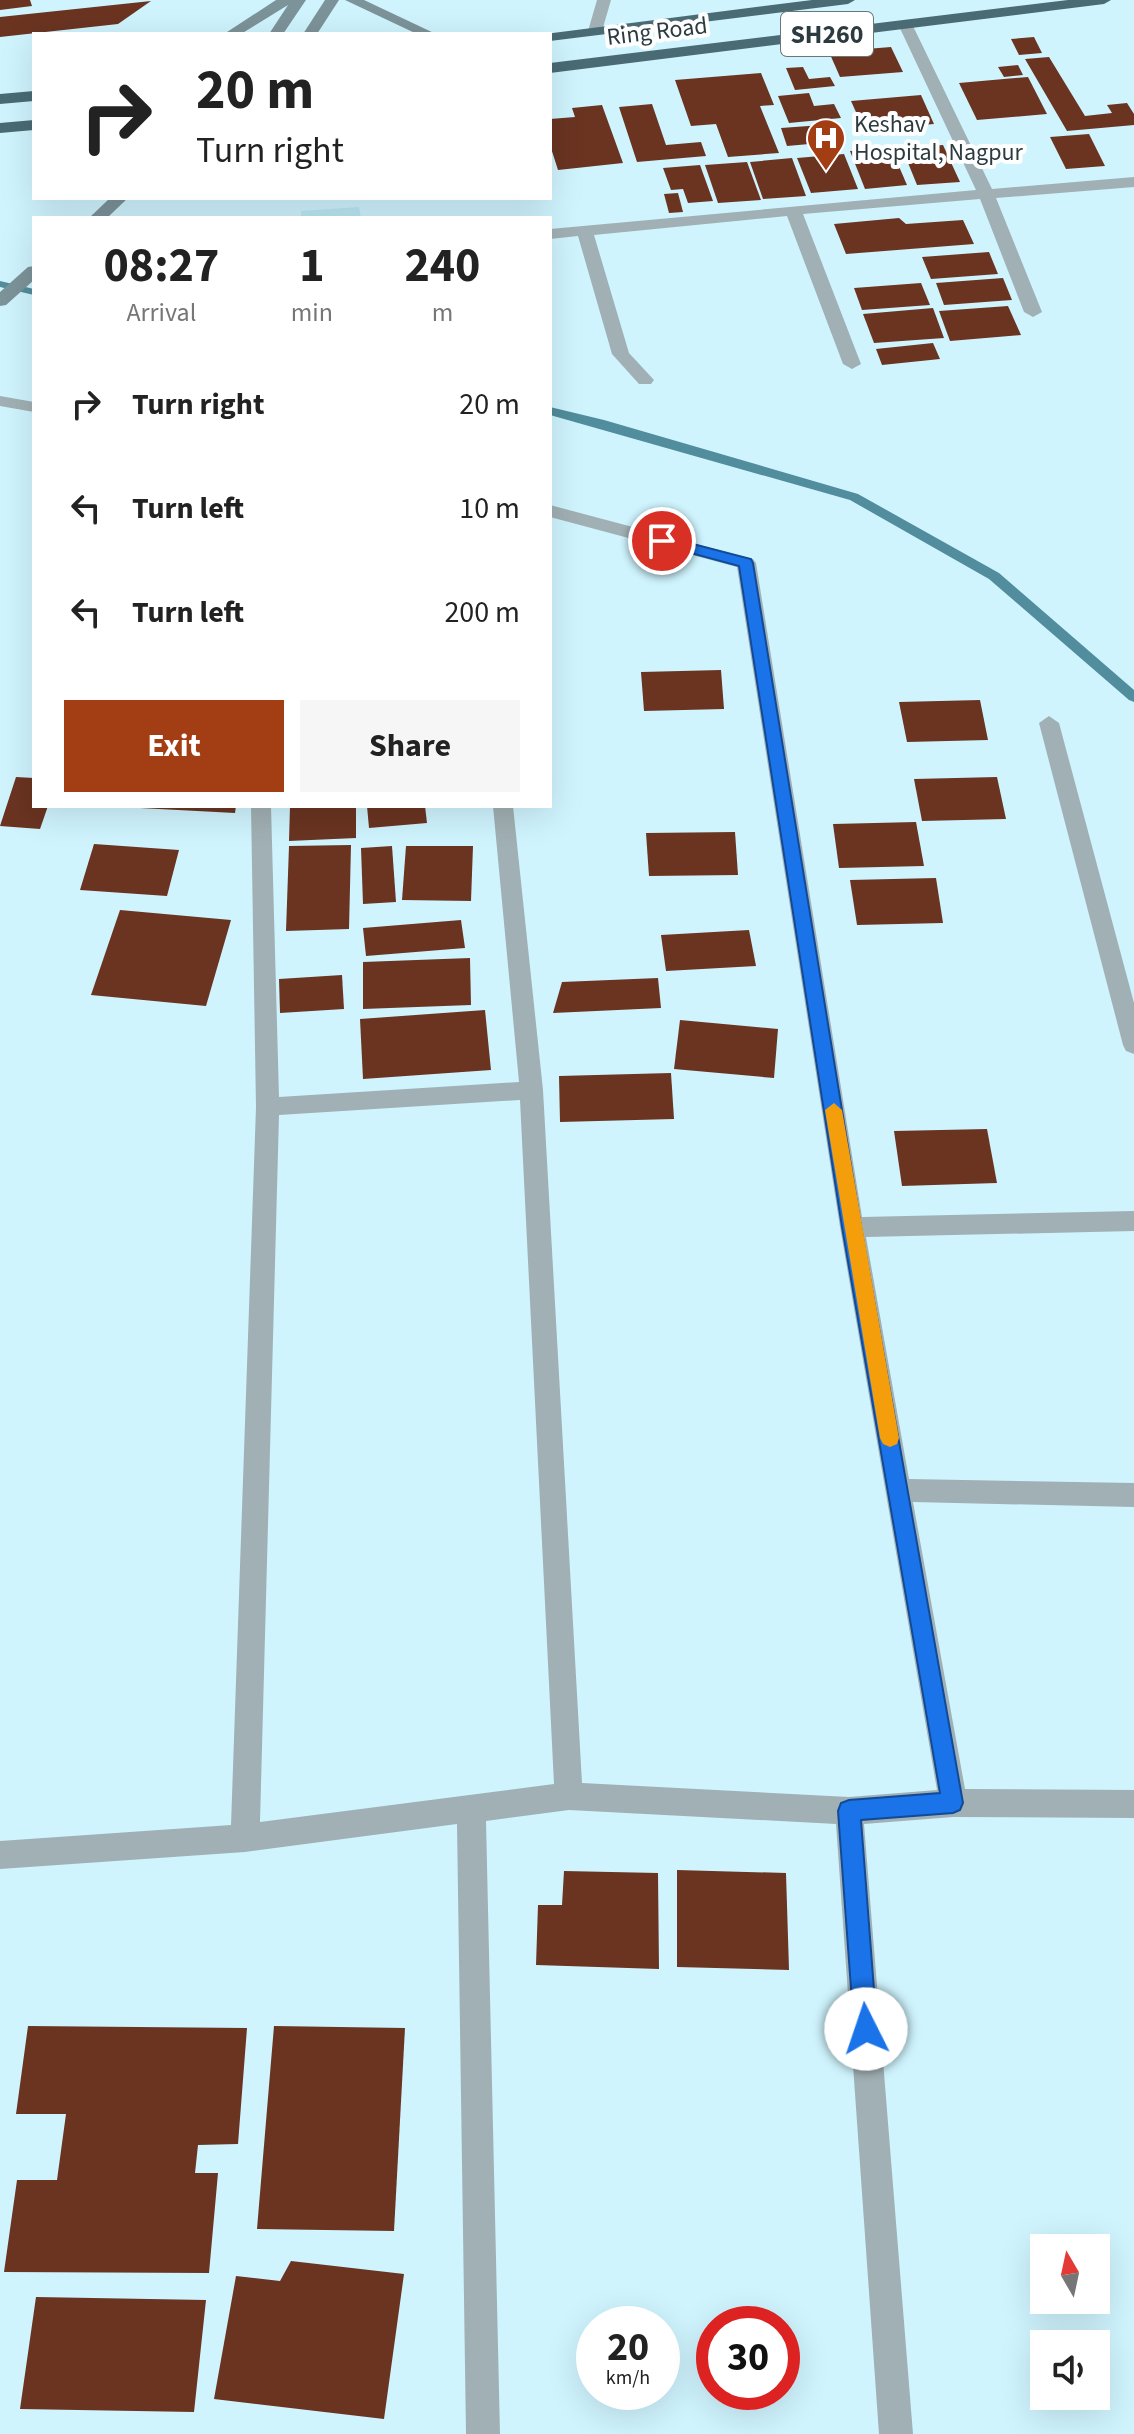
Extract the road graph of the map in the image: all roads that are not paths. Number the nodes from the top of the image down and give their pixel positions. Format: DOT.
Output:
graph roads {
  1 [pos="286,0"];
  2 [pos="299,0"];
  3 [pos="332,0"];
  4 [pos="352,0"];
  5 [pos="604,0"];
  6 [pos="848,0"];
  7 [pos="1104,0"];
  8 [pos="905,24"];
  9 [pos="595,31"];
  10 [pos="234,32"];
  11 [pos="277,32"];
  12 [pos="311,32"];
  13 [pos="424,32"];
  14 [pos="552,37"];
  15 [pos="552,68"];
  16 [pos="32,96"];
  17 [pos="0,99"];
  18 [pos="32,125"];
  19 [pos="0,128"];
  20 [pos="1134,182"];
  21 [pos="986,194"];
  22 [pos="118,200"];
  23 [pos="793,210"];
  24 [pos="99,216"];
  25 [pos="585,231"];
  26 [pos="552,234"];
  27 [pos="32,273"];
  28 [pos="0,301"];
  29 [pos="1033,312"];
  30 [pos="852,364"];
  31 [pos="645,380"];
  32 [pos="0,401"];
  33 [pos="32,407"];
  34 [pos="552,512"];
  35 [pos="1049,723"];
  36 [pos="261,808"];
  37 [pos="503,808"];
  38 [pos="1127,991"];
  39 [pos="1134,1045"];
  40 [pos="531,1090"];
  41 [pos="268,1107"];
  42 [pos="1134,1221"];
  43 [pos="852,1227"];
  44 [pos="899,1490"];
  45 [pos="1134,1495"];
  46 [pos="569,1796"];
  47 [pos="953,1803"];
  48 [pos="1134,1804"];
  49 [pos="471,1807"];
  50 [pos="849,1811"];
  51 [pos="245,1838"];
  52 [pos="0,1855"];
  53 [pos="483,2434"];
  54 [pos="896,2434"];
  1 -- 10 [label="street"];
  2 -- 11 [label="street"];
  3 -- 12 [label="street"];
  4 -- 13 [label="street"];
  5 -- 9 [label="street"];
  6 -- 9 [label="highway, Ring Road / SH260"];
  7 -- 8 [label="highway, Ring Road / SH260"];
  8 -- 15 [label="highway, Ring Road / SH260"];
  8 -- 21 [label="street"];
  9 -- 14 [label="highway, Ring Road / SH260"];
  16 -- 17 [label="highway"];
  18 -- 19 [label="highway"];
  20 -- 21 [label="street"];
  21 -- 23 [label="street"];
  21 -- 29 [label="street"];
  22 -- 24 [label="street"];
  23 -- 25 [label="street"];
  23 -- 30 [label="street"];
  25 -- 26 [label="street"];
  25 -- 31 [label="street"];
  27 -- 28 [label="street"];
  32 -- 33 [label="street"];
  34 -- 43 [label="street"];
  35 -- 38 [label="street"];
  36 -- 41 [label="street"];
  37 -- 40 [label="street"];
  38 -- 39 [label="street"];
  40 -- 41 [label="street"];
  40 -- 46 [label="street"];
  41 -- 51 [label="street"];
  42 -- 43 [label="street"];
  43 -- 44 [label="street"];
  44 -- 45 [label="street"];
  44 -- 47 [label="street"];
  46 -- 49 [label="street"];
  46 -- 50 [label="street"];
  47 -- 48 [label="street"];
  47 -- 50 [label="street"];
  49 -- 51 [label="street"];
  49 -- 53 [label="street"];
  50 -- 54 [label="street"];
  51 -- 52 [label="street"];
}
